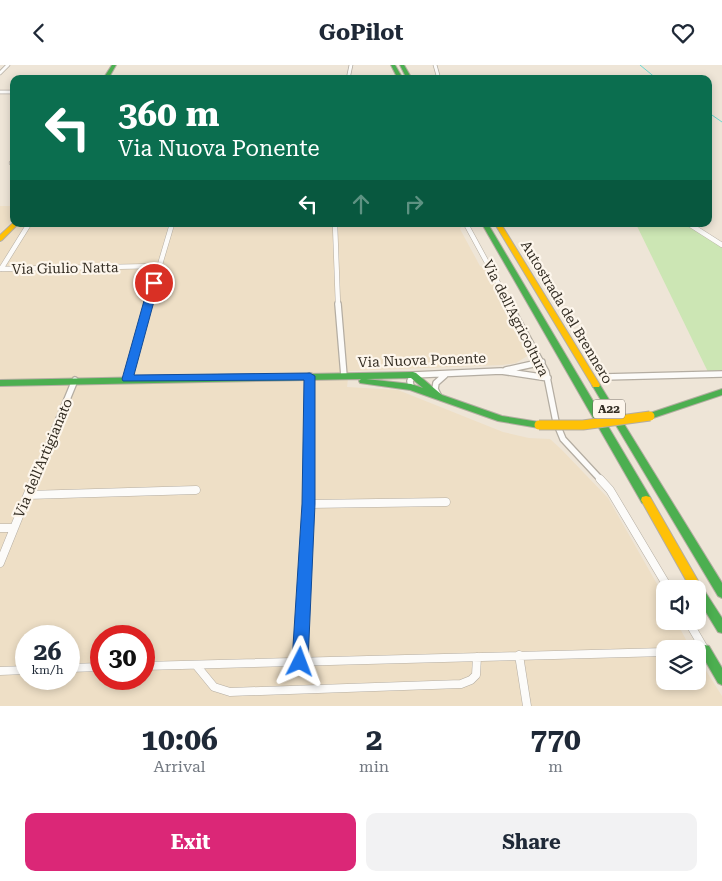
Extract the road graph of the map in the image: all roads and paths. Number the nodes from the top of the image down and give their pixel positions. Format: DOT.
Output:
graph roads {
  1 [pos="8,65"];
  2 [pos="0,73"];
  3 [pos="12,227"];
  4 [pos="27,227"];
  5 [pos="171,227"];
  6 [pos="334,227"];
  7 [pos="468,227"];
  8 [pos="487,227"];
  9 [pos="500,227"];
  10 [pos="694,227"];
  11 [pos="0,239"];
  12 [pos="722,245"];
  13 [pos="159,266"];
  14 [pos="0,269"];
  15 [pos="542,362"];
  16 [pos="501,371"];
  17 [pos="448,374"];
  18 [pos="413,375"];
  19 [pos="722,375"];
  20 [pos="310,376"];
  21 [pos="344,376"];
  22 [pos="604,377"];
  23 [pos="548,378"];
  24 [pos="127,379"];
  25 [pos="385,379"];
  26 [pos="75,380"];
  27 [pos="0,383"];
  28 [pos="411,387"];
  29 [pos="722,392"];
  30 [pos="439,397"];
  31 [pos="196,491"];
  32 [pos="28,495"];
  33 [pos="446,501"];
  34 [pos="309,504"];
  35 [pos="13,528"];
  36 [pos="0,529"];
  37 [pos="0,563"];
  38 [pos="664,580"];
  39 [pos="692,580"];
  40 [pos="722,593"];
  41 [pos="706,603"];
  42 [pos="722,628"];
  43 [pos="656,652"];
  44 [pos="519,655"];
  45 [pos="477,657"];
  46 [pos="706,657"];
  47 [pos="300,662"];
  48 [pos="196,665"];
  49 [pos="155,666"];
  50 [pos="15,670"];
  51 [pos="0,671"];
  52 [pos="722,679"];
  53 [pos="527,706"];
  1 -- 2 [label="street"];
  3 -- 11 [label="main road"];
  4 -- 14 [label="street"];
  5 -- 13 [label="street"];
  6 -- 21 [label="street"];
  7 -- 15 [label="street, Via dell'Agricoltura"];
  8 -- 39 [label="main road, Autostrada del Brennero / A22"];
  9 -- 40 [label="main road, Autostrada del Brennero / A22"];
  10 -- 12 [label="street"];
  13 -- 14 [label="street, Via Giulio Natta"];
  13 -- 24 [label="street"];
  15 -- 16 [label="street"];
  15 -- 23 [label="street, Via dell'Agricoltura"];
  16 -- 17 [label="street, Via Nuova Ponente"];
  16 -- 23 [label="street"];
  17 -- 18 [label="street, Via Nuova Ponente"];
  17 -- 30 [label="street"];
  18 -- 25 [label="main road, Via Nuova Ponente"];
  18 -- 28 [label="street"];
  18 -- 30 [label="main road"];
  19 -- 22 [label="street"];
  20 -- 21 [label="main road, Via Nuova Ponente"];
  20 -- 24 [label="main road, Via Nuova Ponente"];
  20 -- 34 [label="street"];
  21 -- 25 [label="main road, Via Nuova Ponente"];
  23 -- 38 [label="street, Via dell'Agricoltura"];
  24 -- 26 [label="main road, Via Nuova Ponente"];
  25 -- 28 [label="main road, Via Nuova Ponente"];
  26 -- 27 [label="main road, Via Nuova Ponente"];
  26 -- 32 [label="street, Via dell'Artigianato"];
  28 -- 30 [label="main road, Via Nuova Ponente"];
  29 -- 30 [label="main road, Via Nuova Ponente, bridge"];
  31 -- 32 [label="street"];
  32 -- 35 [label="street, Via dell'Artigianato"];
  33 -- 34 [label="street"];
  34 -- 47 [label="street"];
  35 -- 36 [label="street"];
  35 -- 37 [label="street, Via dell'Artigianato"];
  41 -- 42 [label="main road, Autostrada del Brennero / A22"];
  43 -- 44 [label="street"];
  44 -- 45 [label="street"];
  44 -- 53 [label="street"];
  45 -- 47 [label="street"];
  45 -- 48 [label="street"];
  46 -- 52 [label="main road"];
  47 -- 48 [label="street"];
  48 -- 49 [label="street"];
  50 -- 51 [label="street"];
}
